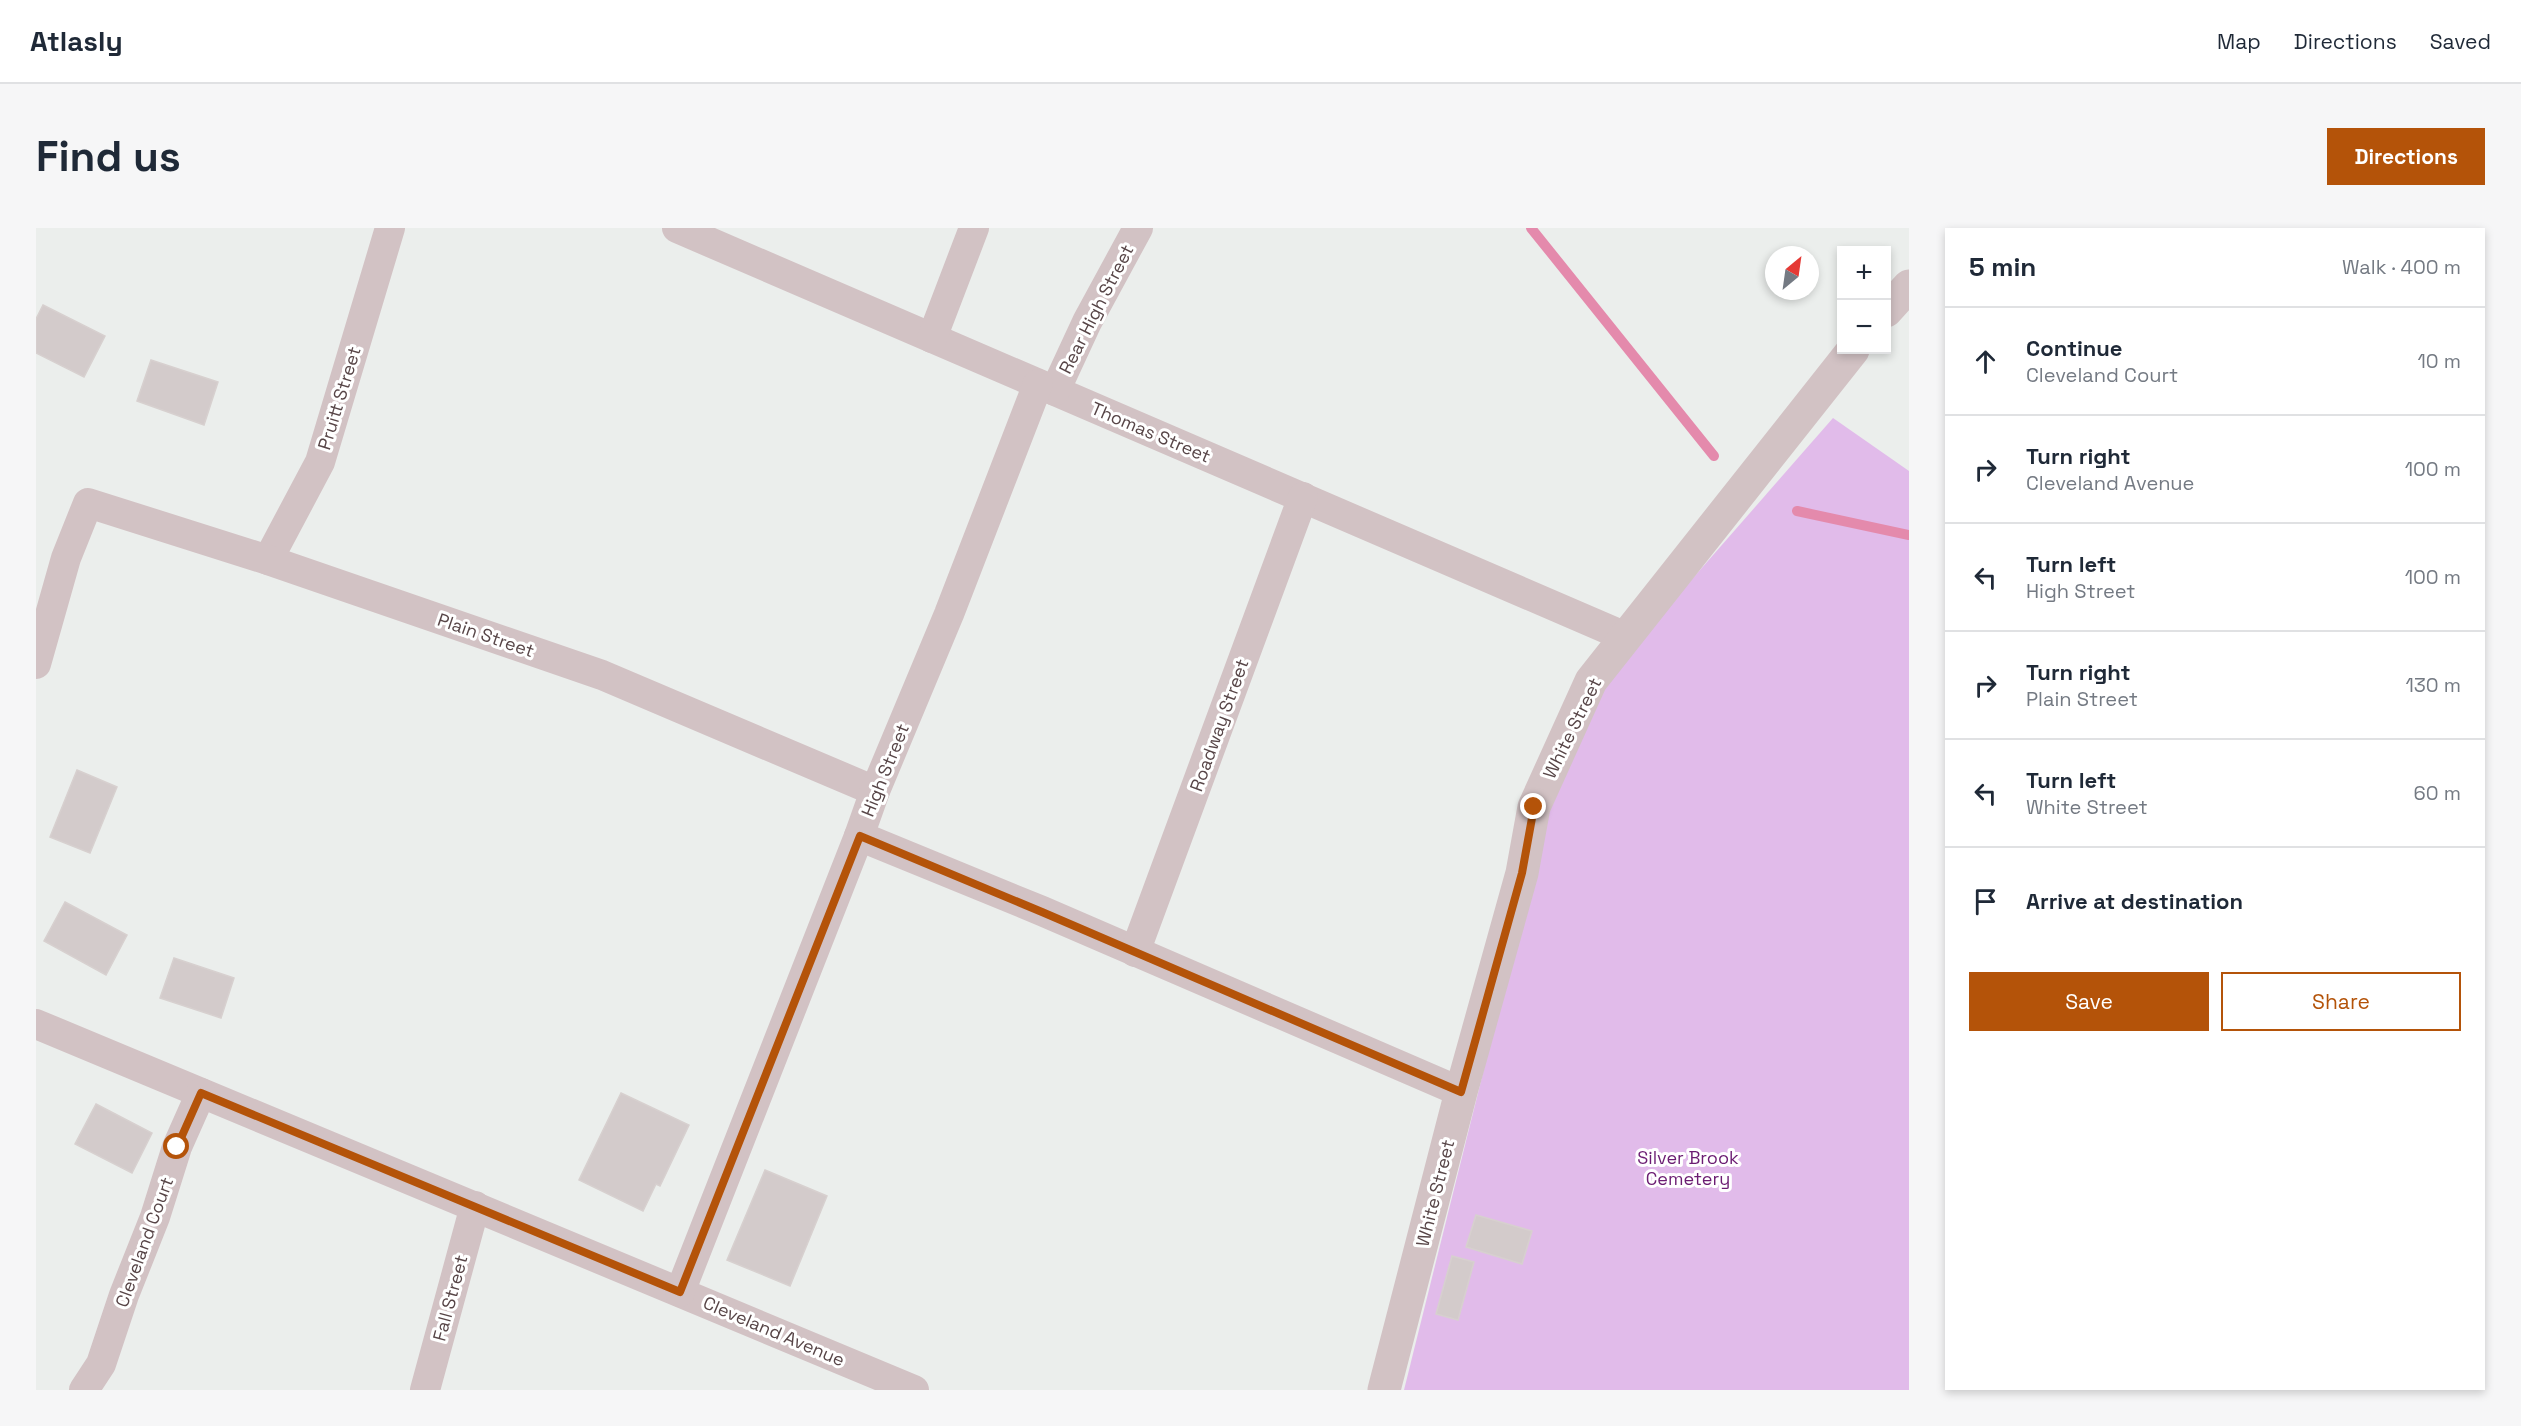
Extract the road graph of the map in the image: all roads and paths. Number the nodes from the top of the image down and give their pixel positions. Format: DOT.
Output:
graph roads {
  1 [pos="390,228"];
  2 [pos="677,228"];
  3 [pos="974,228"];
  4 [pos="1138,228"];
  5 [pos="1909,286"];
  6 [pos="1891,307"];
  7 [pos="932,338"];
  8 [pos="1850,354"];
  9 [pos="1047,388"];
  10 [pos="1303,497"];
  11 [pos="268,560"];
  12 [pos="1626,637"];
  13 [pos="36,664"];
  14 [pos="874,791"];
  15 [pos="860,836"];
  16 [pos="1135,952"];
  17 [pos="36,1024"];
  18 [pos="1461,1092"];
  19 [pos="201,1093"];
  20 [pos="475,1206"];
  21 [pos="680,1292"];
  22 [pos="84,1390"];
  23 [pos="425,1390"];
  24 [pos="914,1390"];
  25 [pos="1384,1390"];
  1 -- 11 [label="street, Pruitt Street"];
  2 -- 7 [label="street, Thomas Street"];
  3 -- 7 [label="street"];
  4 -- 9 [label="street, Rear High Street"];
  5 -- 6 [label="street"];
  7 -- 9 [label="street, Thomas Street"];
  8 -- 12 [label="street, White Street"];
  9 -- 10 [label="street, Thomas Street"];
  9 -- 14 [label="street, High Street"];
  10 -- 12 [label="street, Thomas Street"];
  10 -- 16 [label="street, Roadway Street"];
  11 -- 13 [label="street, Plain Street"];
  11 -- 14 [label="street, Plain Street"];
  12 -- 18 [label="street, White Street"];
  14 -- 15 [label="street, High Street"];
  15 -- 16 [label="street"];
  15 -- 21 [label="street, High Street"];
  16 -- 18 [label="street"];
  17 -- 19 [label="street, Cleveland Avenue"];
  18 -- 25 [label="street, White Street"];
  19 -- 20 [label="street, Cleveland Avenue"];
  19 -- 22 [label="street, Cleveland Court"];
  20 -- 21 [label="street, Cleveland Avenue"];
  20 -- 23 [label="street, Fall Street"];
  21 -- 24 [label="street, Cleveland Avenue"];
}
